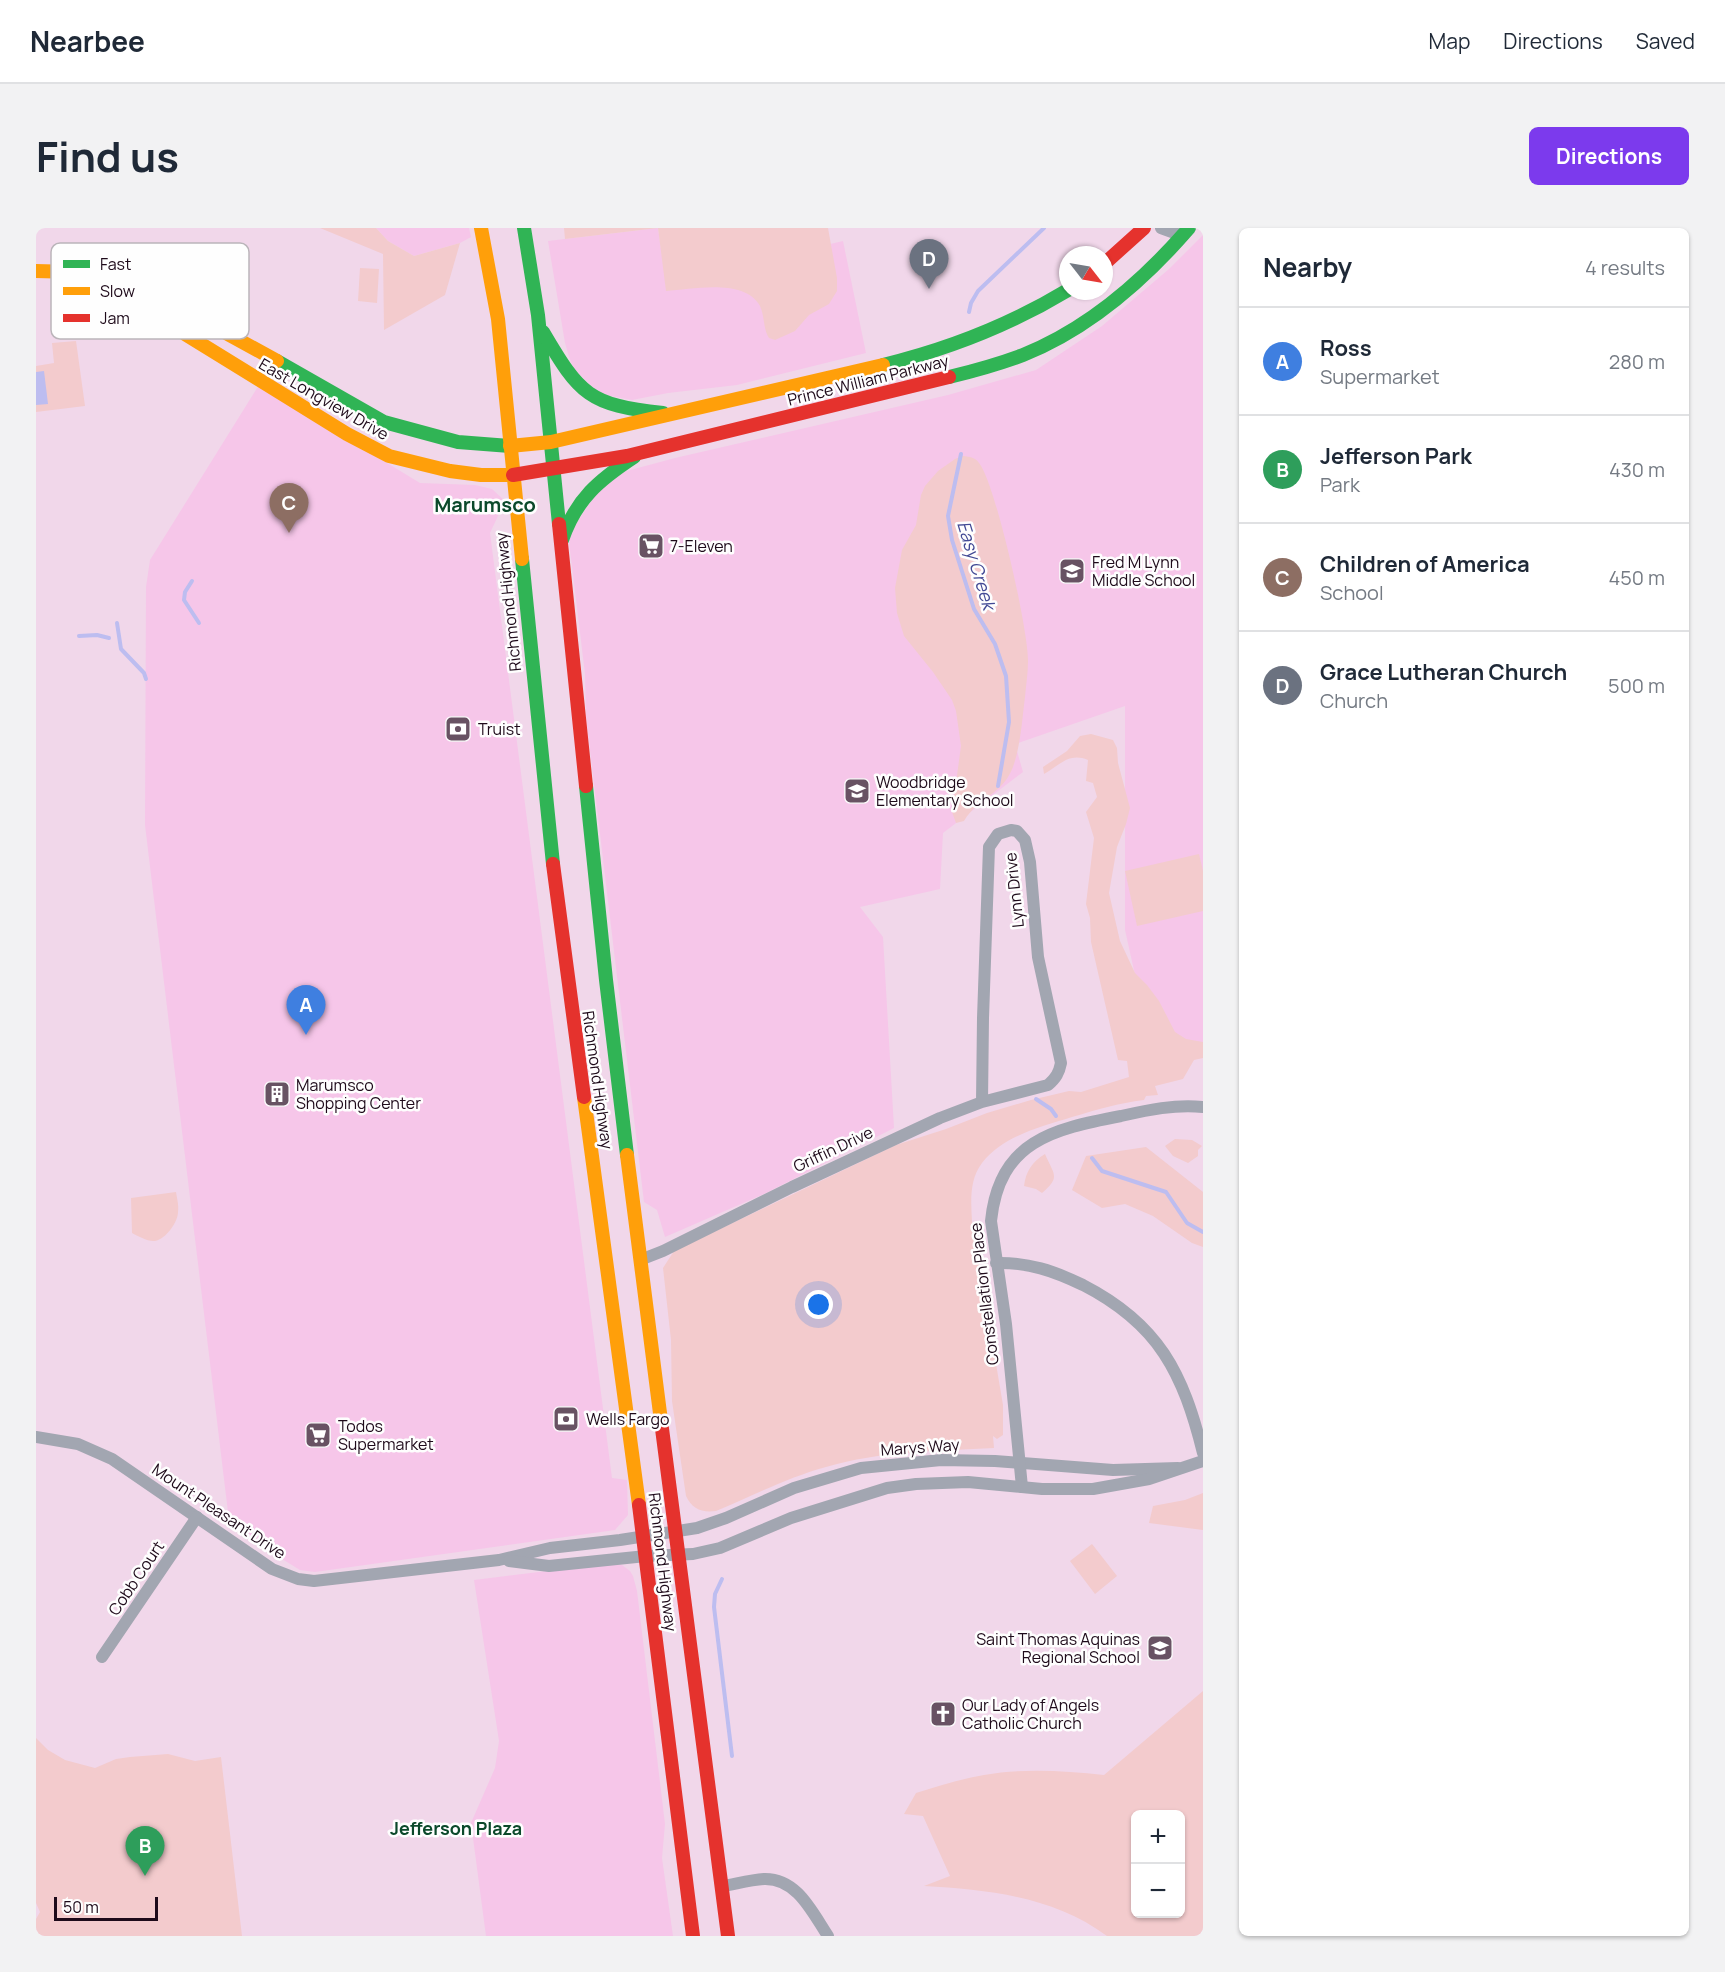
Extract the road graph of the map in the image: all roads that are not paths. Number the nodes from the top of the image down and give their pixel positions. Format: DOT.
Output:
graph roads {
  1 [pos="481,228"];
  2 [pos="524,228"];
  3 [pos="1144,228"];
  4 [pos="1161,228"];
  5 [pos="1186,232"];
  6 [pos="1113,256"];
  7 [pos="36,271"];
  8 [pos="51,271"];
  9 [pos="1059,296"];
  10 [pos="539,325"];
  11 [pos="193,339"];
  12 [pos="237,339"];
  13 [pos="1002,345"];
  14 [pos="303,407"];
  15 [pos="676,414"];
  16 [pos="372,416"];
  17 [pos="450,440"];
  18 [pos="551,442"];
  19 [pos="510,446"];
  20 [pos="642,451"];
  21 [pos="389,456"];
  22 [pos="554,471"];
  23 [pos="513,475"];
  24 [pos="560,544"];
  25 [pos="1046,1085"];
  26 [pos="982,1102"];
  27 [pos="1203,1107"];
  28 [pos="640,1260"];
  29 [pos="996,1263"];
  30 [pos="36,1437"];
  31 [pos="1203,1453"];
  32 [pos="1203,1461"];
  33 [pos="1019,1464"];
  34 [pos="1178,1468"];
  35 [pos="1022,1487"];
  36 [pos="197,1517"];
  37 [pos="676,1532"];
  38 [pos="643,1536"];
  39 [pos="679,1555"];
  40 [pos="646,1556"];
  41 [pos="499,1560"];
  42 [pos="102,1657"];
  43 [pos="722,1886"];
  44 [pos="693,1936"];
  45 [pos="728,1936"];
  46 [pos="828,1936"];
  1 -- 19 [label="main road, Richmond Highway"];
  2 -- 10 [label="main road, Richmond Highway"];
  3 -- 6 [label="main road"];
  4 -- 5 [label="street"];
  5 -- 13 [label="main road, Prince William Parkway"];
  7 -- 8 [label="main road, East Longview Drive"];
  9 -- 13 [label="main road, Prince William Parkway"];
  10 -- 15 [label="main road"];
  10 -- 18 [label="main road, Richmond Highway"];
  11 -- 14 [label="main road, East Longview Drive"];
  12 -- 16 [label="main road, East Longview Drive"];
  13 -- 15 [label="main road, Prince William Parkway"];
  13 -- 20 [label="main road, Prince William Parkway"];
  14 -- 16 [label="main road"];
  14 -- 21 [label="main road, East Longview Drive"];
  15 -- 18 [label="main road, Prince William Parkway"];
  16 -- 17 [label="main road, East Longview Drive"];
  17 -- 19 [label="main road, East Longview Drive"];
  17 -- 21 [label="main road"];
  18 -- 19 [label="main road, Prince William Parkway"];
  18 -- 22 [label="main road, Richmond Highway"];
  19 -- 23 [label="main road, Richmond Highway"];
  20 -- 22 [label="main road, Prince William Parkway"];
  20 -- 24 [label="main road"];
  21 -- 23 [label="main road, East Longview Drive"];
  22 -- 23 [label="main road, Prince William Parkway"];
  22 -- 24 [label="main road, Richmond Highway"];
  23 -- 38 [label="main road, Richmond Highway"];
  24 -- 28 [label="main road, Richmond Highway"];
  25 -- 26 [label="street, Griffin Drive"];
  25 -- 26 [label="street, Lynn Drive"];
  26 -- 28 [label="street, Griffin Drive"];
  27 -- 29 [label="street, Constellation Place"];
  28 -- 37 [label="main road, Richmond Highway"];
  29 -- 31 [label="street"];
  29 -- 33 [label="street, Constellation Place"];
  30 -- 36 [label="street, Mount Pleasant Drive"];
  32 -- 34 [label="street, Marys Way"];
  33 -- 34 [label="street, Marys Way"];
  33 -- 35 [label="street, Constellation Place"];
  33 -- 37 [label="street, Marys Way"];
  34 -- 35 [label="street, Marys Way"];
  35 -- 39 [label="street, Marys Way"];
  36 -- 41 [label="street, Mount Pleasant Drive"];
  36 -- 42 [label="street, Cobb Court"];
  37 -- 38 [label="street, Mount Pleasant Drive"];
  37 -- 39 [label="main road, Richmond Highway"];
  38 -- 40 [label="main road, Richmond Highway"];
  38 -- 41 [label="street, Mount Pleasant Drive"];
  39 -- 40 [label="street, Mount Pleasant Drive"];
  39 -- 43 [label="main road, Richmond Highway"];
  40 -- 41 [label="street, Mount Pleasant Drive"];
  40 -- 44 [label="main road, Richmond Highway"];
  43 -- 45 [label="main road, Richmond Highway"];
  43 -- 46 [label="street"];
}
